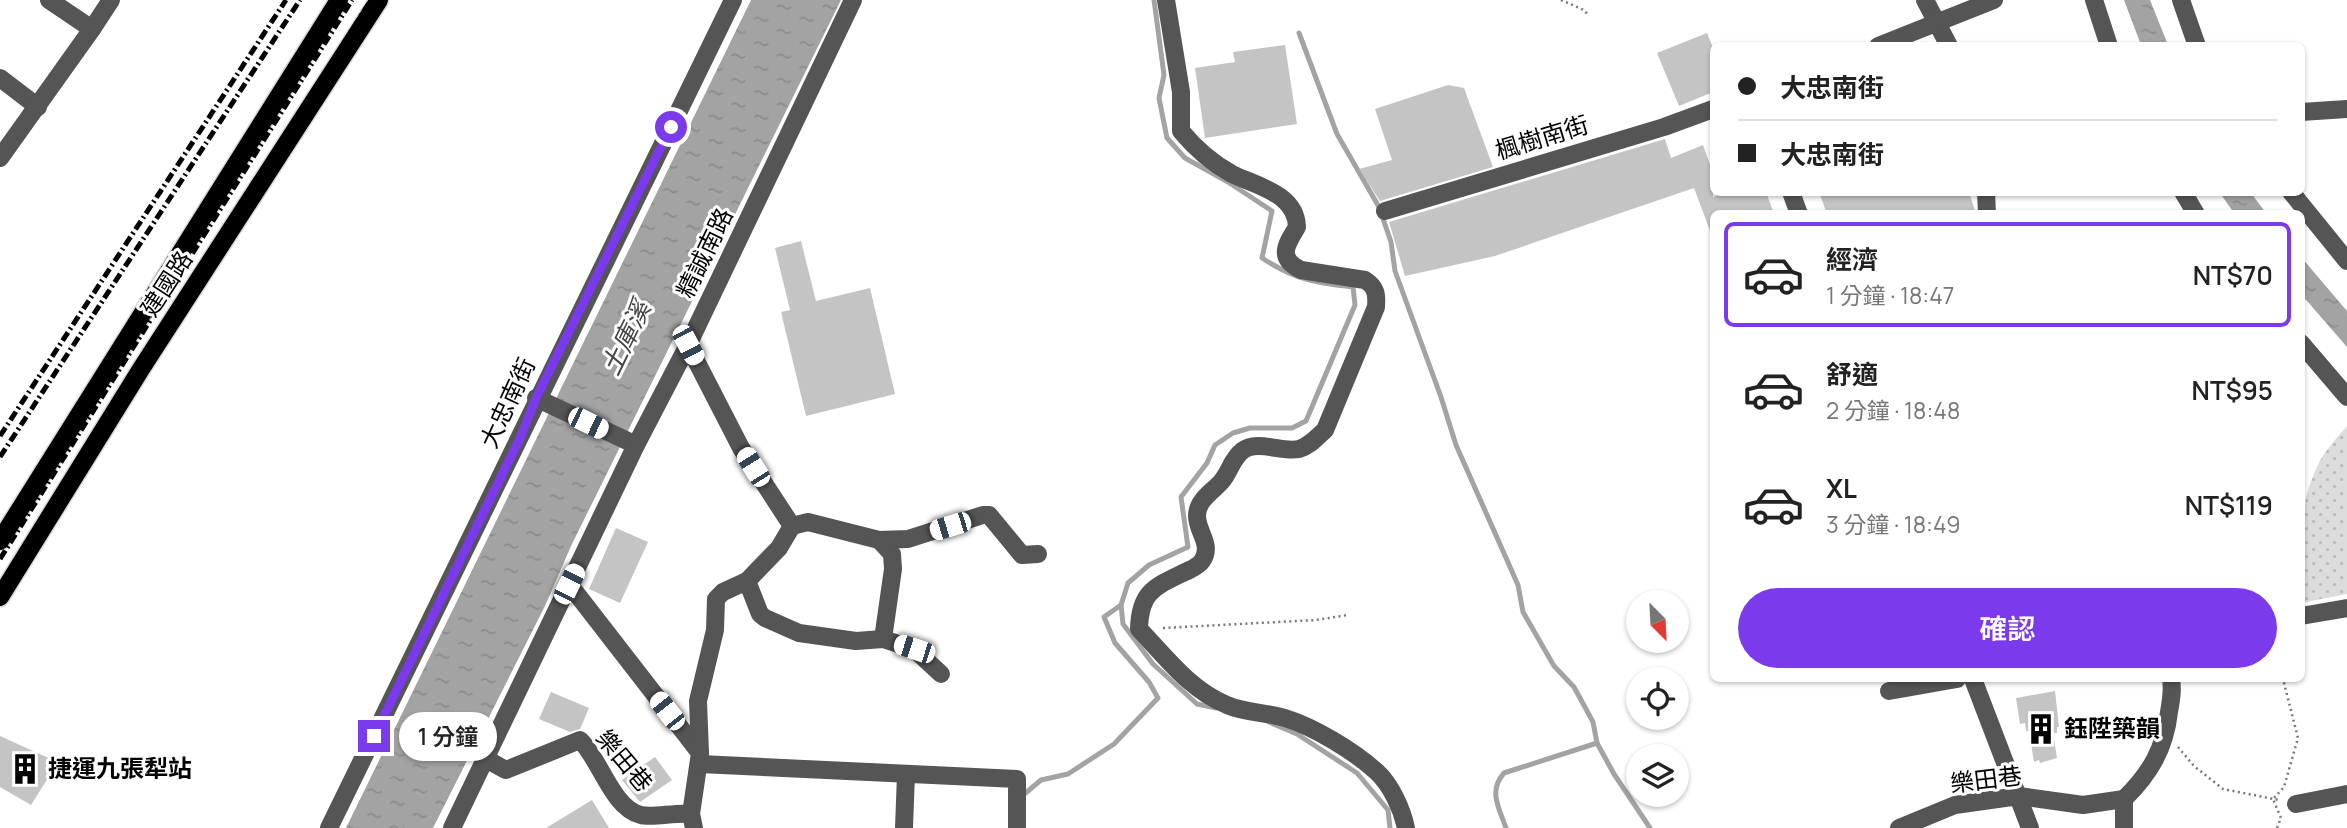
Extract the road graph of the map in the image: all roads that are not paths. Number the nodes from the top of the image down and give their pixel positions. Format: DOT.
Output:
graph roads {
  1 [pos="49,0"];
  2 [pos="111,0"];
  3 [pos="339,0"];
  4 [pos="379,0"];
  5 [pos="733,0"];
  6 [pos="853,0"];
  7 [pos="1166,0"];
  8 [pos="1925,0"];
  9 [pos="1994,0"];
  10 [pos="2094,0"];
  11 [pos="2181,0"];
  12 [pos="1935,22"];
  13 [pos="92,29"];
  14 [pos="1888,42"];
  15 [pos="1947,42"];
  16 [pos="2108,42"];
  17 [pos="2196,42"];
  18 [pos="0,78"];
  19 [pos="38,107"];
  20 [pos="2347,109"];
  21 [pos="1710,110"];
  22 [pos="2305,112"];
  23 [pos="0,158"];
  24 [pos="2294,196"];
  25 [pos="1385,211"];
  26 [pos="2347,261"];
  27 [pos="688,345"];
  28 [pos="2305,348"];
  29 [pos="2347,397"];
  30 [pos="543,401"];
  31 [pos="632,443"];
  32 [pos="792,526"];
  33 [pos="879,540"];
  34 [pos="0,541"];
  35 [pos="1038,554"];
  36 [pos="747,581"];
  37 [pos="569,584"];
  38 [pos="0,597"];
  39 [pos="2347,608"];
  40 [pos="2305,615"];
  41 [pos="883,639"];
  42 [pos="941,674"];
  43 [pos="1940,682"];
  44 [pos="1974,682"];
  45 [pos="2172,682"];
  46 [pos="1889,691"];
  47 [pos="700,758"];
  48 [pos="486,759"];
  49 [pos="906,774"];
  50 [pos="2347,794"];
  51 [pos="2019,796"];
  52 [pos="2124,799"];
  53 [pos="2296,804"];
  54 [pos="693,821"];
  55 [pos="329,828"];
  56 [pos="452,828"];
  57 [pos="904,828"];
  58 [pos="1017,828"];
  59 [pos="1406,828"];
  60 [pos="1899,828"];
  61 [pos="2029,828"];
  62 [pos="2124,828"];
  1 -- 13 [label="street"];
  2 -- 13 [label="street"];
  3 -- 34 [label="main road, 建國路"];
  4 -- 38 [label="main road, 建國路"];
  5 -- 30 [label="street, 大忠南街"];
  6 -- 27 [label="street, 精誠南路"];
  7 -- 59 [label="street"];
  8 -- 12 [label="street"];
  9 -- 12 [label="street"];
  10 -- 16 [label="street"];
  11 -- 17 [label="street"];
  12 -- 14 [label="street"];
  12 -- 15 [label="street"];
  13 -- 19 [label="street"];
  18 -- 19 [label="street"];
  19 -- 23 [label="street"];
  20 -- 22 [label="street"];
  21 -- 25 [label="street, 楓樹南街"];
  24 -- 26 [label="street"];
  27 -- 31 [label="street, 精誠南路"];
  27 -- 32 [label="street"];
  28 -- 29 [label="street"];
  30 -- 31 [label="street"];
  30 -- 55 [label="street, 大忠南街"];
  31 -- 37 [label="street, 精誠南路"];
  32 -- 33 [label="street"];
  32 -- 36 [label="street"];
  33 -- 35 [label="street"];
  33 -- 41 [label="street"];
  36 -- 41 [label="street"];
  36 -- 47 [label="street"];
  37 -- 47 [label="street"];
  37 -- 48 [label="street, 精誠南路"];
  39 -- 40 [label="street"];
  41 -- 42 [label="street"];
  43 -- 46 [label="street"];
  44 -- 51 [label="street"];
  45 -- 52 [label="street"];
  47 -- 49 [label="street"];
  47 -- 54 [label="street"];
  48 -- 54 [label="street, 樂田巷"];
  48 -- 56 [label="street, 精誠南路"];
  49 -- 57 [label="street"];
  49 -- 58 [label="street"];
  50 -- 53 [label="street"];
  51 -- 52 [label="street, 樂田巷"];
  51 -- 60 [label="street, 樂田巷"];
  51 -- 61 [label="street"];
  52 -- 62 [label="street"];
}
